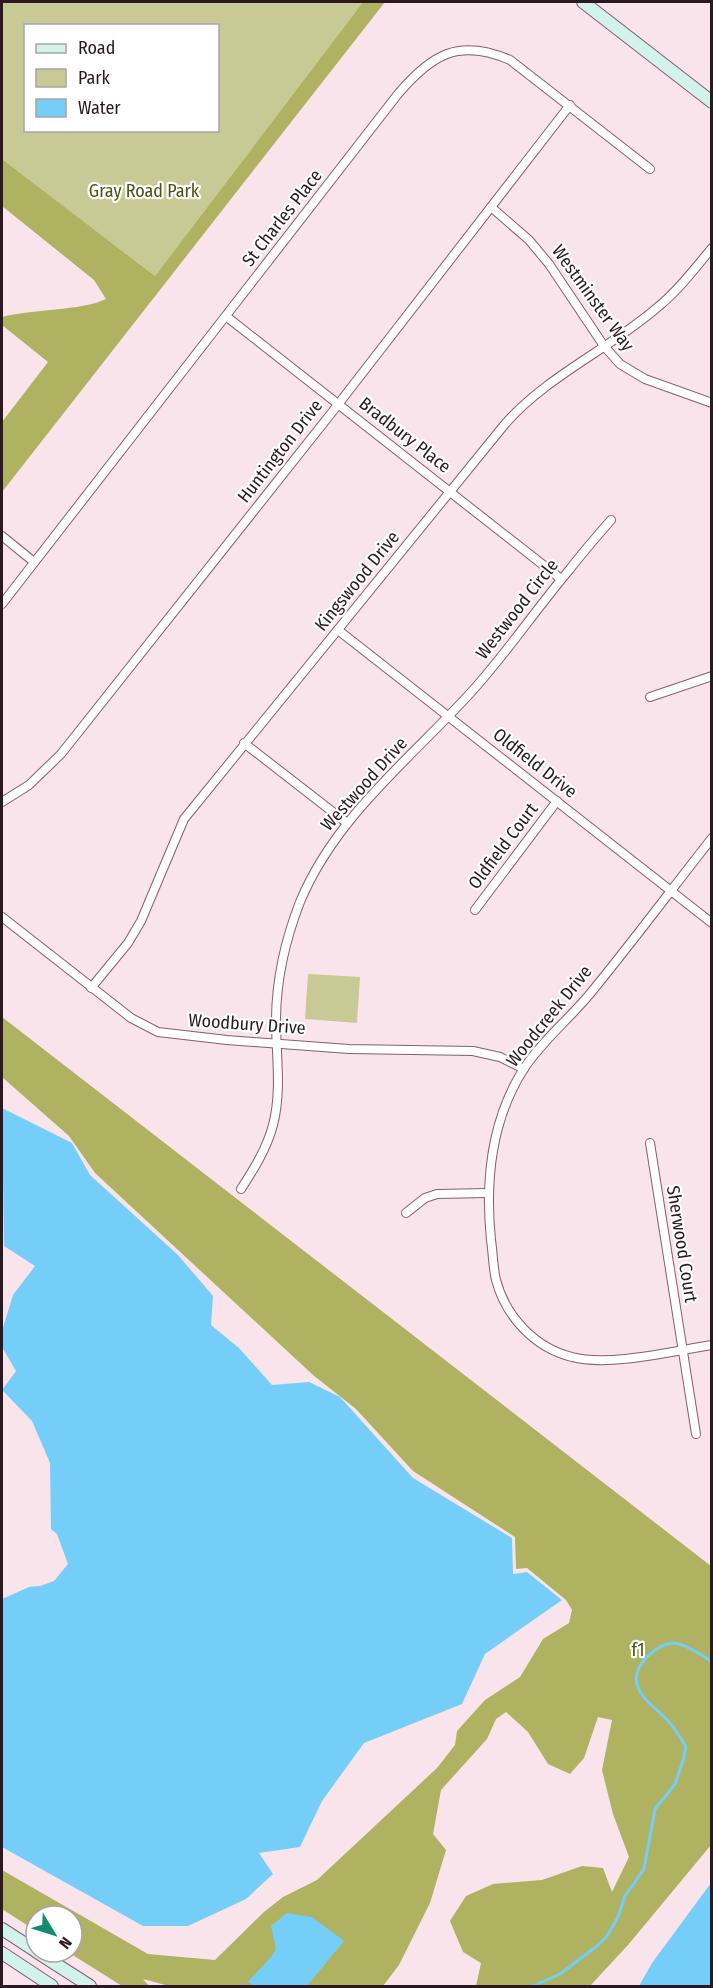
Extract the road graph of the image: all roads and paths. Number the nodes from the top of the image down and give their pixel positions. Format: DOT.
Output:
graph roads {
  1 [pos="583,2"];
  2 [pos="711,102"];
  3 [pos="570,105"];
  4 [pos="650,169"];
  5 [pos="491,207"];
  6 [pos="711,248"];
  7 [pos="227,316"];
  8 [pos="604,346"];
  9 [pos="711,403"];
  10 [pos="339,404"];
  11 [pos="450,492"];
  12 [pos="611,520"];
  13 [pos="2,536"];
  14 [pos="34,562"];
  15 [pos="561,579"];
  16 [pos="2,604"];
  17 [pos="338,630"];
  18 [pos="711,676"];
  19 [pos="650,697"];
  20 [pos="448,717"];
  21 [pos="244,743"];
  22 [pos="557,801"];
  23 [pos="2,802"];
  24 [pos="347,823"];
  25 [pos="711,838"];
  26 [pos="670,891"];
  27 [pos="475,910"];
  28 [pos="2,917"];
  29 [pos="711,923"];
  30 [pos="92,988"];
  31 [pos="277,1043"];
  32 [pos="524,1069"];
  33 [pos="650,1143"];
  34 [pos="241,1189"];
  35 [pos="488,1193"];
  36 [pos="406,1213"];
  37 [pos="711,1345"];
  38 [pos="682,1350"];
  39 [pos="696,1434"];
  40 [pos="2,1929"];
  41 [pos="24,1943"];
  42 [pos="2,1953"];
  43 [pos="56,1964"];
  44 [pos="52,1986"];
  45 [pos="90,1986"];
  1 -- 2 [label="main road"];
  3 -- 4 [label="street, St Charles Place"];
  3 -- 5 [label="street, Huntington Drive"];
  3 -- 7 [label="street, St Charles Place"];
  5 -- 8 [label="street, Westminster Way"];
  5 -- 10 [label="street, Huntington Drive"];
  6 -- 8 [label="street, Kingswood Drive"];
  7 -- 10 [label="street, Bradbury Place"];
  7 -- 14 [label="street, St Charles Place"];
  8 -- 9 [label="street, Westminster Way"];
  8 -- 11 [label="street, Kingswood Drive"];
  10 -- 11 [label="street, Bradbury Place"];
  10 -- 23 [label="street, Huntington Drive"];
  11 -- 15 [label="street, Bradbury Place"];
  11 -- 17 [label="street, Kingswood Drive"];
  12 -- 15 [label="street, Westwood Circle"];
  13 -- 14 [label="street"];
  14 -- 16 [label="street, St Charles Place"];
  15 -- 20 [label="street, Westwood Circle"];
  17 -- 20 [label="street, Oldfield Drive"];
  17 -- 21 [label="street, Kingswood Drive"];
  18 -- 19 [label="street"];
  20 -- 22 [label="street, Oldfield Drive"];
  20 -- 24 [label="street, Westwood Drive"];
  21 -- 24 [label="street"];
  21 -- 30 [label="street, Kingswood Drive"];
  22 -- 26 [label="street, Oldfield Drive"];
  22 -- 27 [label="street, Oldfield Court"];
  24 -- 31 [label="street, Westwood Drive"];
  25 -- 26 [label="street, Woodcreek Drive"];
  26 -- 29 [label="street, Oldfield Drive"];
  26 -- 32 [label="street, Woodcreek Drive"];
  28 -- 30 [label="street, Woodbury Drive"];
  30 -- 31 [label="street, Woodbury Drive"];
  31 -- 32 [label="street, Woodbury Drive"];
  31 -- 34 [label="street, Westwood Drive"];
  32 -- 35 [label="street, Woodcreek Drive"];
  33 -- 38 [label="street, Sherwood Court"];
  35 -- 36 [label="street"];
  35 -- 38 [label="street, Woodcreek Drive"];
  37 -- 38 [label="street, Woodcreek Drive"];
  38 -- 39 [label="street, Sherwood Court"];
  40 -- 41 [label="main road"];
  42 -- 44 [label="main road"];
  43 -- 45 [label="main road"];
}
